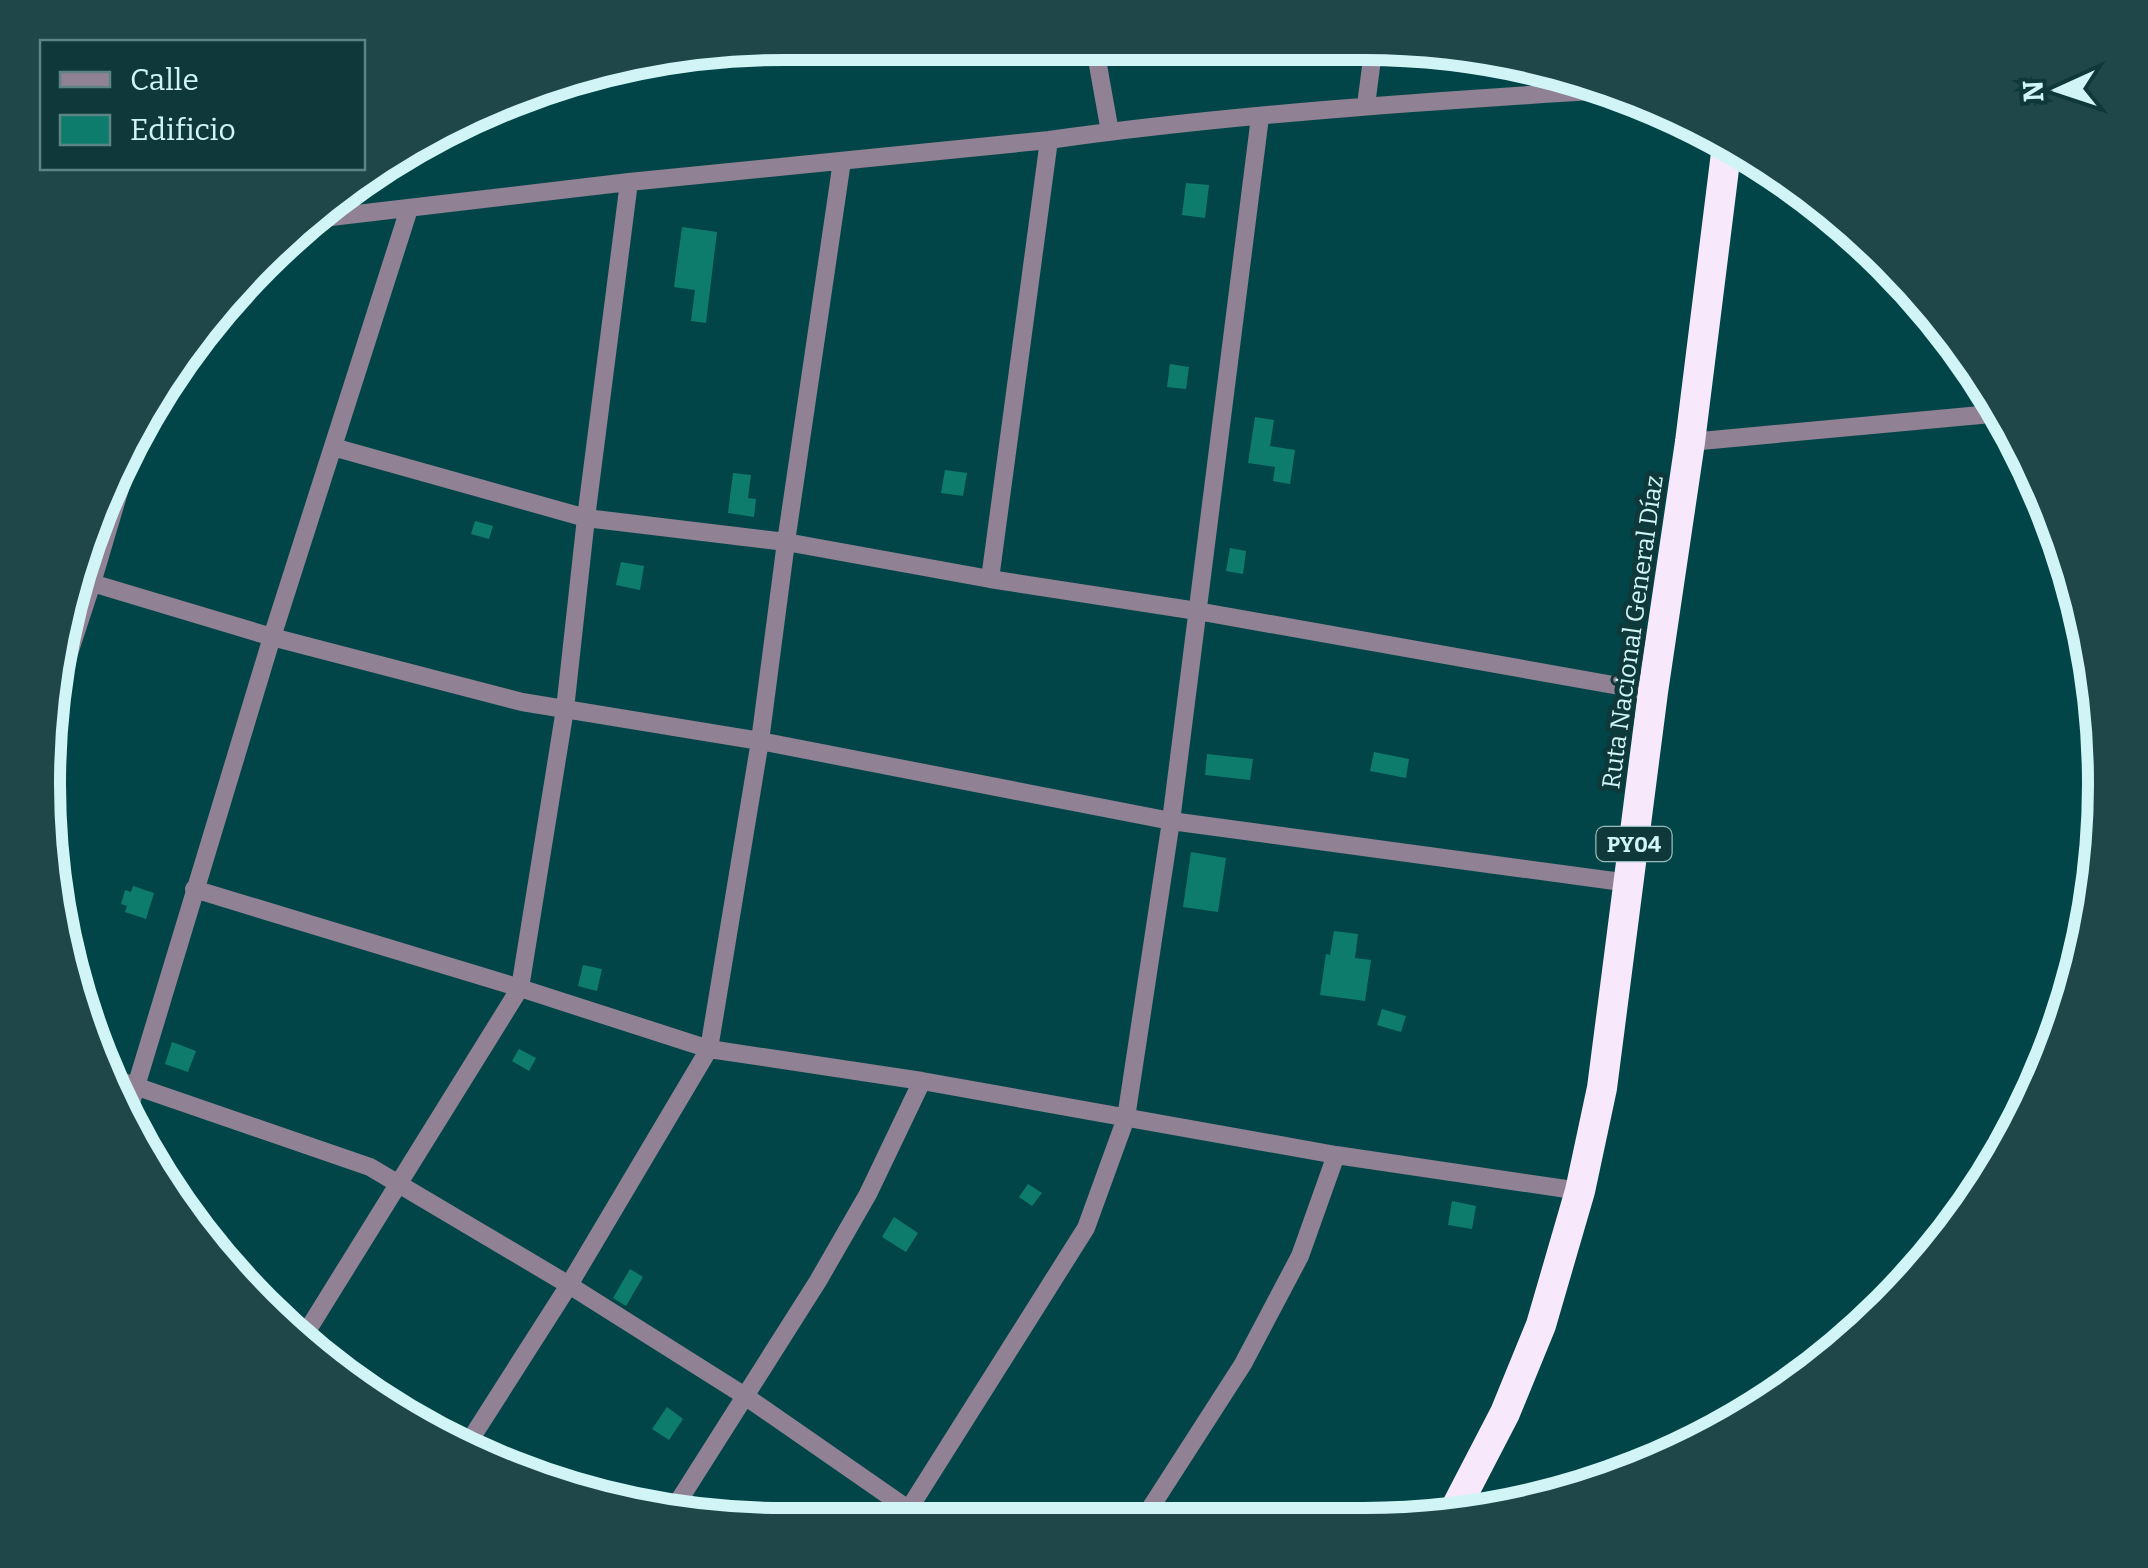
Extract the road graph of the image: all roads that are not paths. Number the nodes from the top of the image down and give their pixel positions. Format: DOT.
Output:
graph roads {
  1 [pos="1097,60"];
  2 [pos="1372,60"];
  3 [pos="1575,92"];
  4 [pos="1366,105"];
  5 [pos="1260,117"];
  6 [pos="1110,132"];
  7 [pos="1049,140"];
  8 [pos="1726,157"];
  9 [pos="842,161"];
  10 [pos="629,182"];
  11 [pos="408,209"];
  12 [pos="335,217"];
  13 [pos="1986,414"];
  14 [pos="1690,442"];
  15 [pos="332,447"];
  16 [pos="113,512"];
  17 [pos="586,518"];
  18 [pos="786,542"];
  19 [pos="990,579"];
  20 [pos="92,583"];
  21 [pos="1197,611"];
  22 [pos="78,624"];
  23 [pos="272,637"];
  24 [pos="1653,692"];
  25 [pos="565,709"];
  26 [pos="760,740"];
  27 [pos="1171,822"];
  28 [pos="1629,883"];
  29 [pos="194,888"];
  30 [pos="520,988"];
  31 [pos="708,1049"];
  32 [pos="922,1081"];
  33 [pos="125,1082"];
  34 [pos="136,1085"];
  35 [pos="132,1098"];
  36 [pos="1126,1118"];
  37 [pos="1336,1154"];
  38 [pos="398,1185"];
  39 [pos="1580,1191"];
  40 [pos="569,1286"];
  41 [pos="308,1329"];
  42 [pos="746,1396"];
  43 [pos="472,1437"];
  44 [pos="679,1500"];
  45 [pos="1459,1502"];
  46 [pos="893,1508"];
  47 [pos="909,1508"];
  48 [pos="1150,1508"];
  1 -- 6 [label="street"];
  2 -- 4 [label="street"];
  3 -- 4 [label="street"];
  4 -- 5 [label="street"];
  5 -- 6 [label="street"];
  5 -- 21 [label="street"];
  6 -- 7 [label="street"];
  7 -- 9 [label="street"];
  7 -- 19 [label="street"];
  8 -- 14 [label="highway, Ruta Nacional General Díaz / PY04"];
  9 -- 10 [label="street"];
  9 -- 18 [label="street"];
  10 -- 11 [label="street"];
  10 -- 17 [label="street"];
  11 -- 12 [label="street"];
  11 -- 15 [label="street"];
  13 -- 14 [label="street"];
  14 -- 24 [label="highway, Ruta Nacional General Díaz / PY04"];
  15 -- 17 [label="street"];
  15 -- 23 [label="street"];
  16 -- 20 [label="street"];
  17 -- 18 [label="street"];
  17 -- 25 [label="street"];
  18 -- 19 [label="street"];
  18 -- 26 [label="street"];
  19 -- 21 [label="street"];
  20 -- 22 [label="street"];
  20 -- 23 [label="street"];
  21 -- 24 [label="street"];
  21 -- 27 [label="street"];
  23 -- 25 [label="street"];
  23 -- 29 [label="street"];
  24 -- 28 [label="highway, Ruta Nacional General Díaz / PY04"];
  25 -- 26 [label="street"];
  25 -- 30 [label="street"];
  26 -- 27 [label="street"];
  26 -- 31 [label="street"];
  27 -- 28 [label="street"];
  27 -- 36 [label="street"];
  28 -- 39 [label="highway, Ruta Nacional General Díaz / PY04"];
  29 -- 30 [label="street"];
  29 -- 34 [label="street"];
  30 -- 31 [label="street"];
  30 -- 38 [label="street"];
  31 -- 32 [label="street"];
  31 -- 40 [label="street"];
  32 -- 36 [label="street"];
  32 -- 42 [label="street"];
  33 -- 34 [label="street"];
  34 -- 35 [label="street"];
  34 -- 38 [label="street"];
  36 -- 37 [label="street"];
  36 -- 47 [label="street"];
  37 -- 39 [label="street"];
  37 -- 48 [label="street"];
  38 -- 40 [label="street"];
  38 -- 41 [label="street"];
  39 -- 45 [label="highway, Ruta Nacional General Díaz / PY04"];
  40 -- 42 [label="street"];
  40 -- 43 [label="street"];
  42 -- 44 [label="street"];
  42 -- 46 [label="street"];
}
